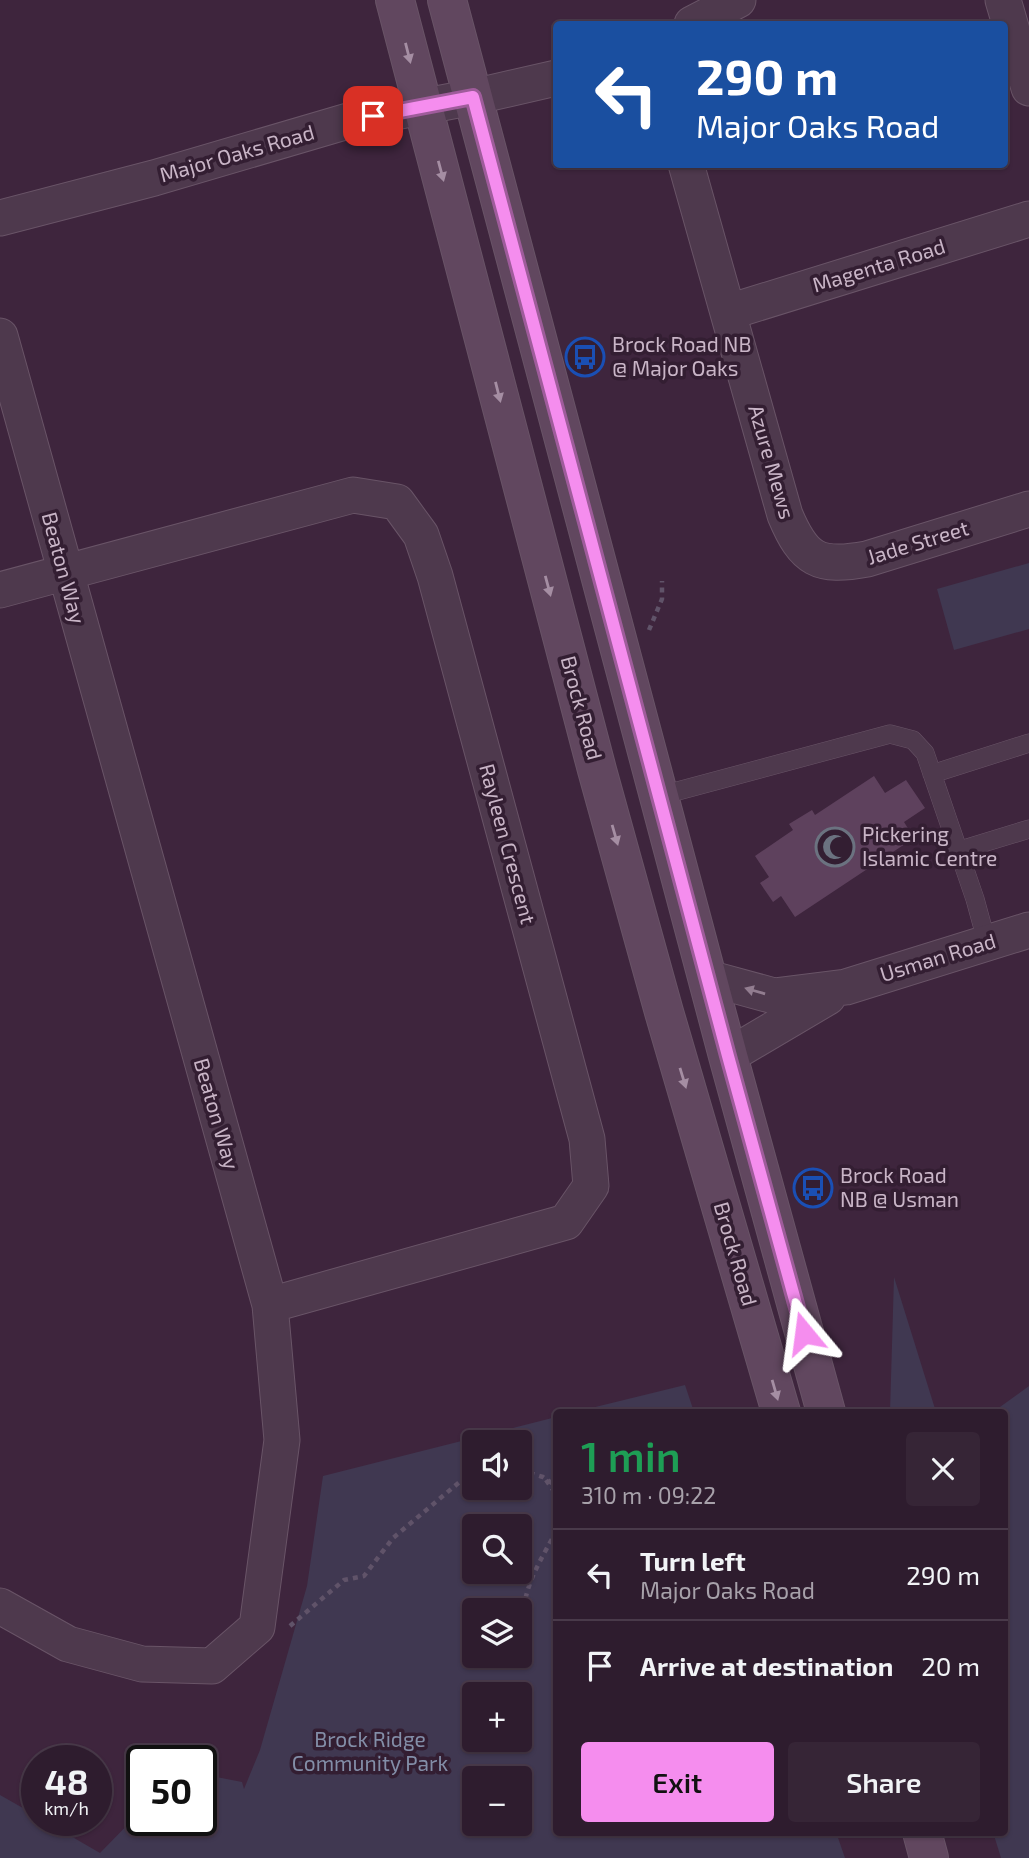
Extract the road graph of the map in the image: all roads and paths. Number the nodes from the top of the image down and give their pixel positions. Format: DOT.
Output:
graph roads {
  1 [pos="395,0"];
  2 [pos="447,0"];
  3 [pos="738,0"];
  4 [pos="1013,8"];
  5 [pos="698,21"];
  6 [pos="553,79"];
  7 [pos="1029,88"];
  8 [pos="473,97"];
  9 [pos="422,106"];
  10 [pos="687,168"];
  11 [pos="0,218"];
  12 [pos="1029,219"];
  13 [pos="729,312"];
  14 [pos="0,336"];
  15 [pos="1029,509"];
  16 [pos="807,553"];
  17 [pos="65,574"];
  18 [pos="0,590"];
  19 [pos="1029,743"];
  20 [pos="932,774"];
  21 [pos="659,796"];
  22 [pos="1029,829"];
  23 [pos="957,851"];
  24 [pos="1029,930"];
  25 [pos="987,943"];
  26 [pos="708,978"];
  27 [pos="846,987"];
  28 [pos="664,1012"];
  29 [pos="728,1056"];
  30 [pos="270,1305"];
  31 [pos="780,1409"];
  32 [pos="825,1409"];
  33 [pos="532,1474"];
  34 [pos="543,1477"];
  35 [pos="462,1480"];
  36 [pos="553,1484"];
  37 [pos="553,1490"];
  38 [pos="553,1538"];
  39 [pos="524,1598"];
  40 [pos="0,1606"];
  41 [pos="284,1631"];
  42 [pos="923,1836"];
  43 [pos="929,1858"];
  1 -- 9 [label="main road, Brock Road, one-way"];
  2 -- 8 [label="main road"];
  3 -- 5 [label="street"];
  4 -- 7 [label="street"];
  6 -- 8 [label="street, Major Oaks Road"];
  8 -- 9 [label="street, Major Oaks Road"];
  8 -- 21 [label="main road"];
  9 -- 11 [label="street, Major Oaks Road"];
  9 -- 28 [label="main road, Brock Road, one-way"];
  10 -- 13 [label="street, Azure Mews"];
  12 -- 13 [label="street, Magenta Road"];
  13 -- 16 [label="street, Azure Mews"];
  14 -- 17 [label="street, Beaton Way"];
  15 -- 16 [label="street, Jade Street"];
  17 -- 18 [label="street, Rayleen Crescent"];
  17 -- 30 [label="street, Beaton Way"];
  17 -- 30 [label="street, Rayleen Crescent"];
  19 -- 20 [label="lane"];
  20 -- 21 [label="lane"];
  20 -- 23 [label="lane"];
  21 -- 26 [label="main road"];
  22 -- 23 [label="lane"];
  23 -- 25 [label="lane"];
  24 -- 25 [label="street, Usman Road"];
  25 -- 27 [label="street, Usman Road"];
  27 -- 26 [label="street, Usman Road, one-way"];
  26 -- 29 [label="main road"];
  27 -- 29 [label="street, Usman Road"];
  28 -- 29 [label="main road"];
  28 -- 31 [label="main road, Brock Road, one-way"];
  29 -- 32 [label="main road"];
  30 -- 40 [label="street, Beaton Way"];
  33 -- 34 [label="path"];
  34 -- 36 [label="path"];
  34 -- 37 [label="path"];
  35 -- 41 [label="path"];
  38 -- 39 [label="path"];
  42 -- 43 [label="main road"];
}
